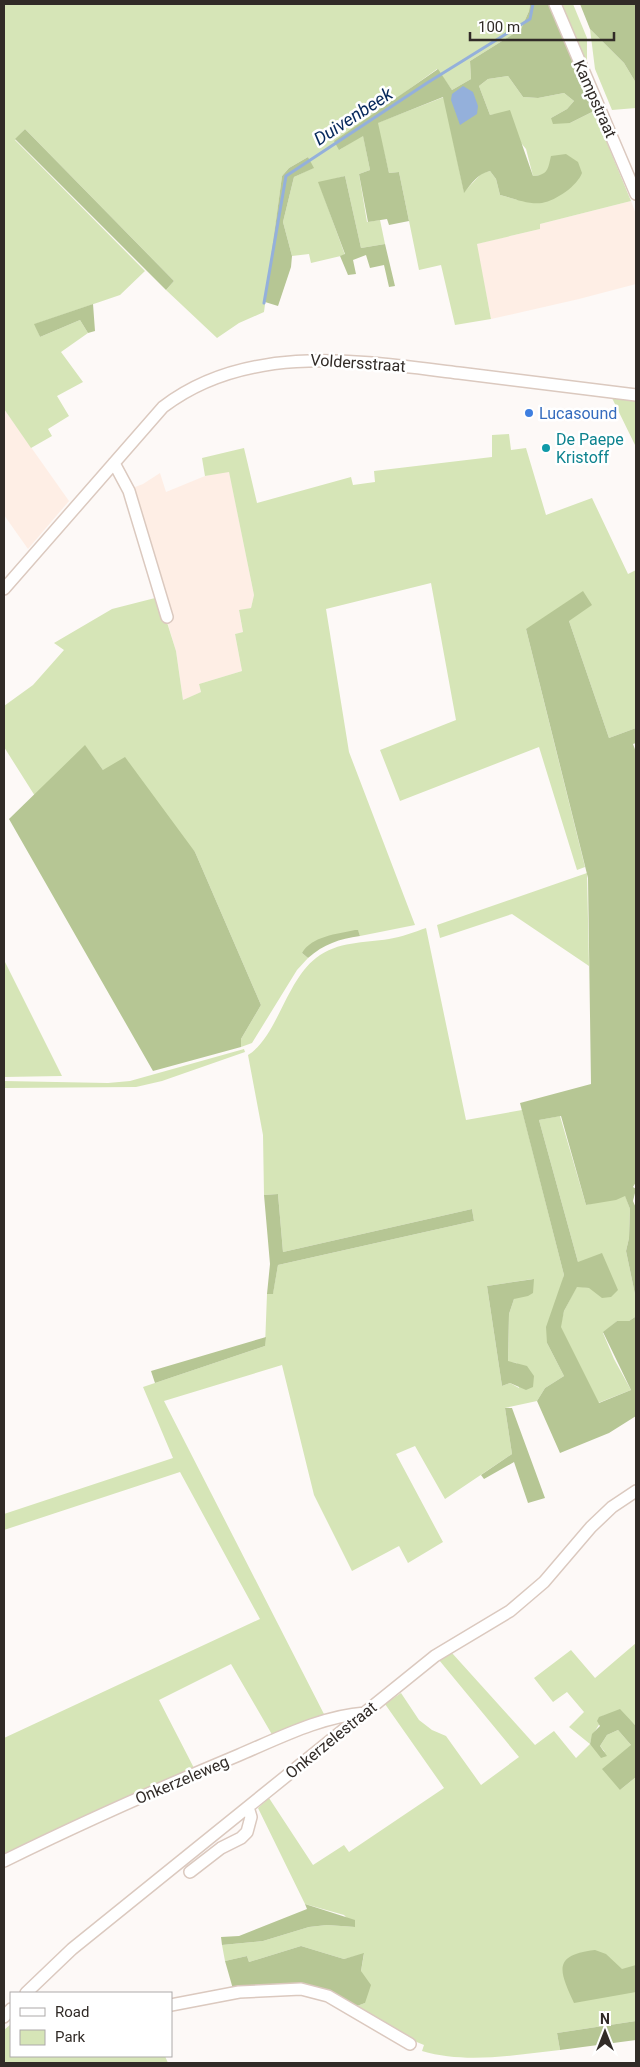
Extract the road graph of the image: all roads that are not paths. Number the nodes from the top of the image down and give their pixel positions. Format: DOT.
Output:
graph roads {
  1 [pos="555,4"];
  2 [pos="636,194"];
  3 [pos="636,395"];
  4 [pos="114,463"];
  5 [pos="4,590"];
  6 [pos="167,617"];
  7 [pos="636,1491"];
  8 [pos="365,1713"];
  9 [pos="248,1807"];
  10 [pos="4,1861"];
  11 [pos="190,1872"];
  12 [pos="27,1992"];
  13 [pos="172,2005"];
  14 [pos="410,2044"];
  1 -- 2 [label="street, Kampstraat"];
  3 -- 4 [label="street, Voldersstraat"];
  4 -- 5 [label="street, Voldersstraat"];
  4 -- 6 [label="street"];
  7 -- 8 [label="street, Onkerzelestraat"];
  8 -- 9 [label="street, Onkerzelestraat"];
  8 -- 10 [label="street, Onkerzeleweg"];
  9 -- 11 [label="street"];
  9 -- 12 [label="street, Onkerzelestraat"];
  13 -- 14 [label="street"];
}
